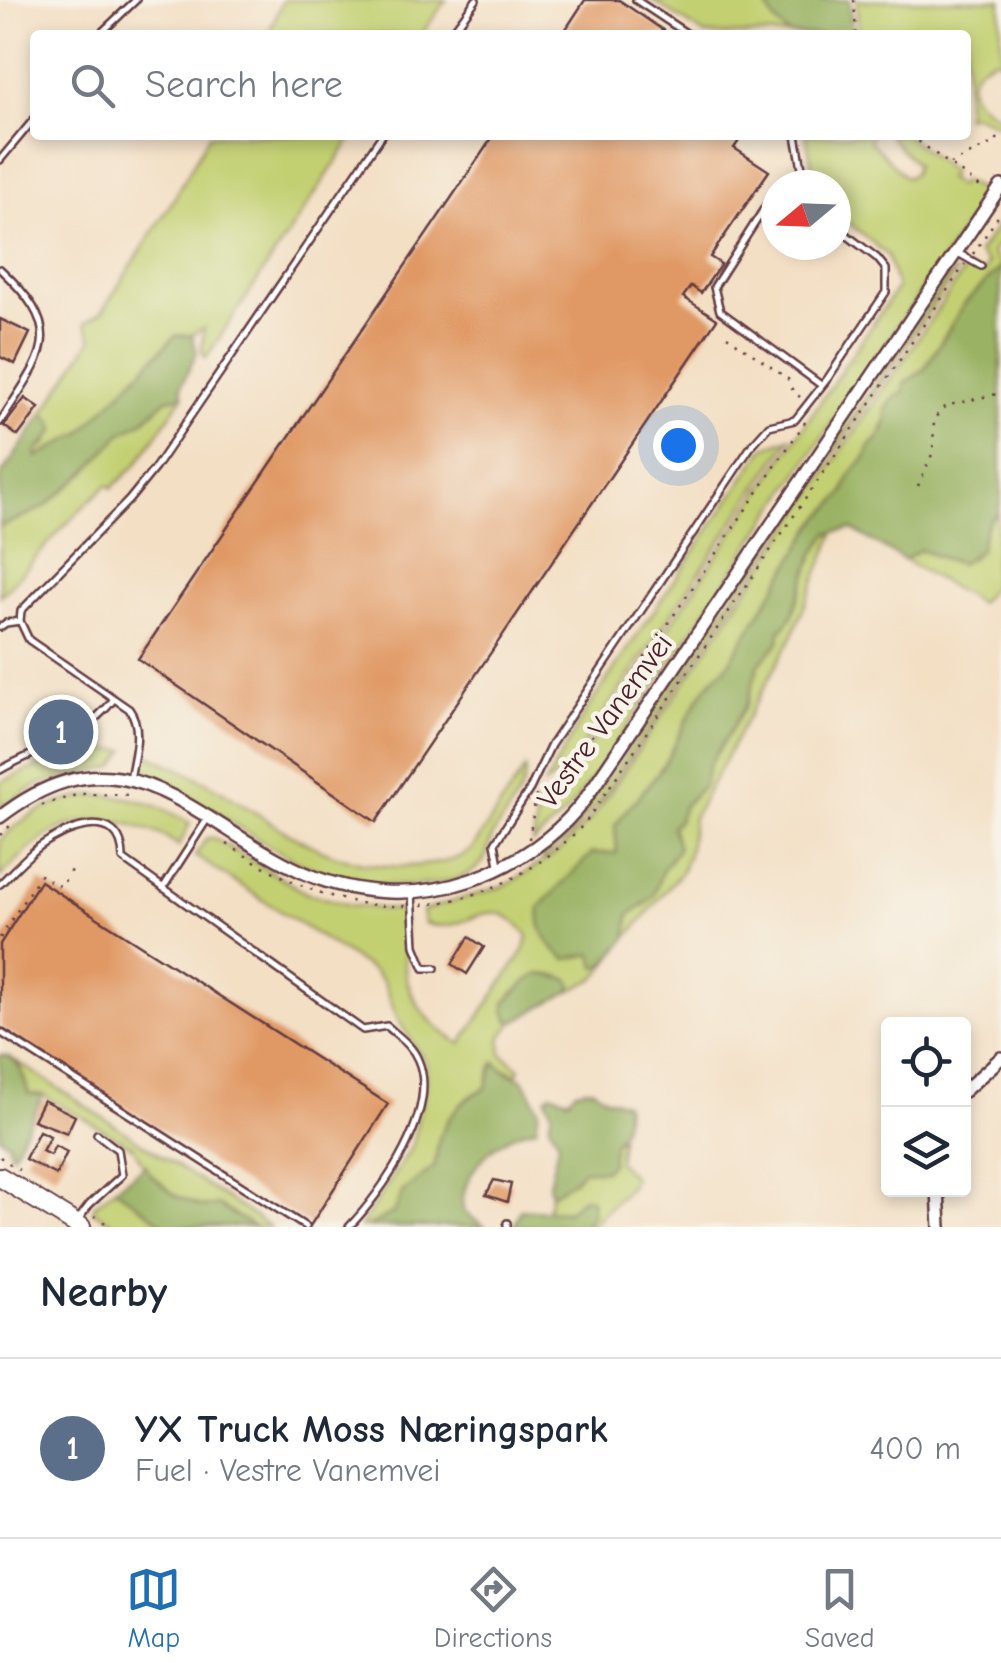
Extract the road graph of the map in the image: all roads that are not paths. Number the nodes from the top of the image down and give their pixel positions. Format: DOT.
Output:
graph roads {
  1 [pos="136,0"];
  2 [pos="476,0"];
  3 [pos="636,0"];
  4 [pos="104,30"];
  5 [pos="454,30"];
  6 [pos="681,30"];
  7 [pos="30,124"];
  8 [pos="379,140"];
  9 [pos="797,140"];
  10 [pos="0,160"];
  11 [pos="802,170"];
  12 [pos="1001,186"];
  13 [pos="761,213"];
  14 [pos="851,238"];
  15 [pos="956,252"];
  16 [pos="980,266"];
  17 [pos="0,269"];
  18 [pos="821,384"];
  19 [pos="0,422"];
  20 [pos="20,621"];
  21 [pos="0,627"];
  22 [pos="114,699"];
  23 [pos="0,770"];
  24 [pos="130,780"];
  25 [pos="210,816"];
  26 [pos="0,817"];
  27 [pos="500,868"];
  28 [pos="0,884"];
  29 [pos="163,888"];
  30 [pos="412,899"];
  31 [pos="435,968"];
  32 [pos="0,1032"];
  33 [pos="1001,1058"];
  34 [pos="971,1085"];
  35 [pos="97,1134"];
  36 [pos="0,1177"];
  37 [pos="938,1197"];
  38 [pos="80,1220"];
  39 [pos="306,1227"];
  40 [pos="350,1227"];
  41 [pos="940,1227"];
  1 -- 4 [label="lane"];
  2 -- 5 [label="lane"];
  3 -- 6 [label="lane"];
  7 -- 10 [label="lane"];
  8 -- 20 [label="lane"];
  9 -- 11 [label="lane"];
  12 -- 15 [label="street, Vestre Vanemvei"];
  13 -- 18 [label="lane"];
  14 -- 18 [label="lane"];
  15 -- 16 [label="lane"];
  15 -- 27 [label="street, Vestre Vanemvei"];
  17 -- 19 [label="lane"];
  18 -- 27 [label="lane"];
  20 -- 21 [label="lane"];
  20 -- 22 [label="lane"];
  22 -- 23 [label="lane"];
  22 -- 24 [label="lane"];
  24 -- 25 [label="street, Vestre Vanemvei"];
  24 -- 26 [label="street, Vestre Vanemvei"];
  25 -- 29 [label="lane"];
  25 -- 30 [label="street, Vestre Vanemvei"];
  27 -- 30 [label="street, Vestre Vanemvei"];
  28 -- 29 [label="lane"];
  29 -- 40 [label="lane"];
  30 -- 31 [label="lane"];
  32 -- 39 [label="lane"];
  33 -- 34 [label="street"];
  35 -- 38 [label="lane"];
  36 -- 38 [label="main road"];
  37 -- 41 [label="street"];
}
